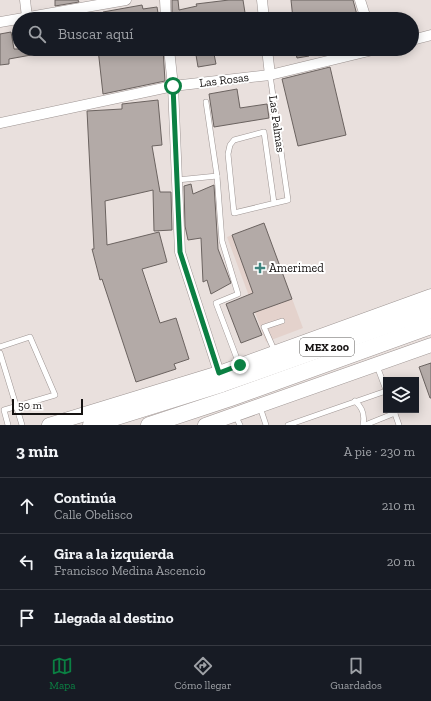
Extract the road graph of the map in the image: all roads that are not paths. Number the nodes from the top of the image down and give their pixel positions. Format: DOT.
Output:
graph roads {
  1 [pos="25,0"];
  2 [pos="126,0"];
  3 [pos="165,0"];
  4 [pos="262,0"];
  5 [pos="360,0"];
  6 [pos="26,12"];
  7 [pos="56,12"];
  8 [pos="166,12"];
  9 [pos="263,12"];
  10 [pos="364,12"];
  11 [pos="12,20"];
  12 [pos="0,22"];
  13 [pos="431,35"];
  14 [pos="419,38"];
  15 [pos="170,56"];
  16 [pos="268,56"];
  17 [pos="347,56"];
  18 [pos="270,75"];
  19 [pos="173,86"];
  20 [pos="206,102"];
  21 [pos="0,123"];
  22 [pos="218,176"];
  23 [pos="177,180"];
  24 [pos="274,203"];
  25 [pos="431,296"];
  26 [pos="431,310"];
  27 [pos="282,321"];
  28 [pos="431,326"];
  29 [pos="431,345"];
  30 [pos="0,347"];
  31 [pos="276,352"];
  32 [pos="0,353"];
  33 [pos="240,365"];
  34 [pos="377,365"];
  35 [pos="220,379"];
  36 [pos="383,382"];
  37 [pos="383,391"];
  38 [pos="228,400"];
  39 [pos="356,401"];
  40 [pos="259,405"];
  41 [pos="16,406"];
  42 [pos="392,413"];
  43 [pos="394,413"];
  44 [pos="237,419"];
  45 [pos="8,425"];
  46 [pos="22,425"];
  47 [pos="49,425"];
  48 [pos="91,425"];
  49 [pos="149,425"];
  50 [pos="205,425"];
  51 [pos="266,425"];
  52 [pos="288,425"];
  53 [pos="364,425"];
  54 [pos="399,425"];
  1 -- 6 [label="street"];
  2 -- 7 [label="street"];
  3 -- 8 [label="street"];
  4 -- 9 [label="street"];
  5 -- 10 [label="street"];
  11 -- 12 [label="street"];
  13 -- 14 [label="street"];
  15 -- 19 [label="street"];
  16 -- 18 [label="street, Las Palmas"];
  17 -- 18 [label="street, Las Rosas"];
  18 -- 19 [label="street, Las Rosas"];
  18 -- 24 [label="lane, Las Palmas"];
  19 -- 21 [label="street, Las Rosas"];
  19 -- 23 [label="street"];
  20 -- 22 [label="lane"];
  22 -- 23 [label="lane"];
  22 -- 33 [label="lane"];
  23 -- 35 [label="street"];
  24 -- 24 [label="lane"];
  25 -- 31 [label="main road"];
  26 -- 35 [label="highway, MEX 200"];
  27 -- 31 [label="lane"];
  28 -- 38 [label="highway, MEX 200"];
  29 -- 34 [label="main road"];
  30 -- 41 [label="lane"];
  31 -- 33 [label="main road"];
  32 -- 41 [label="lane"];
  33 -- 35 [label="main road"];
  34 -- 36 [label="lane"];
  34 -- 40 [label="main road"];
  35 -- 38 [label="street"];
  35 -- 47 [label="main road"];
  35 -- 48 [label="highway, MEX 200"];
  37 -- 39 [label="lane"];
  38 -- 49 [label="highway, MEX 200"];
  39 -- 52 [label="lane"];
  39 -- 53 [label="lane"];
  40 -- 44 [label="main road"];
  40 -- 51 [label="lane"];
  41 -- 45 [label="lane"];
  41 -- 46 [label="lane"];
  42 -- 53 [label="lane"];
  43 -- 54 [label="lane"];
  44 -- 50 [label="main road"];
}
